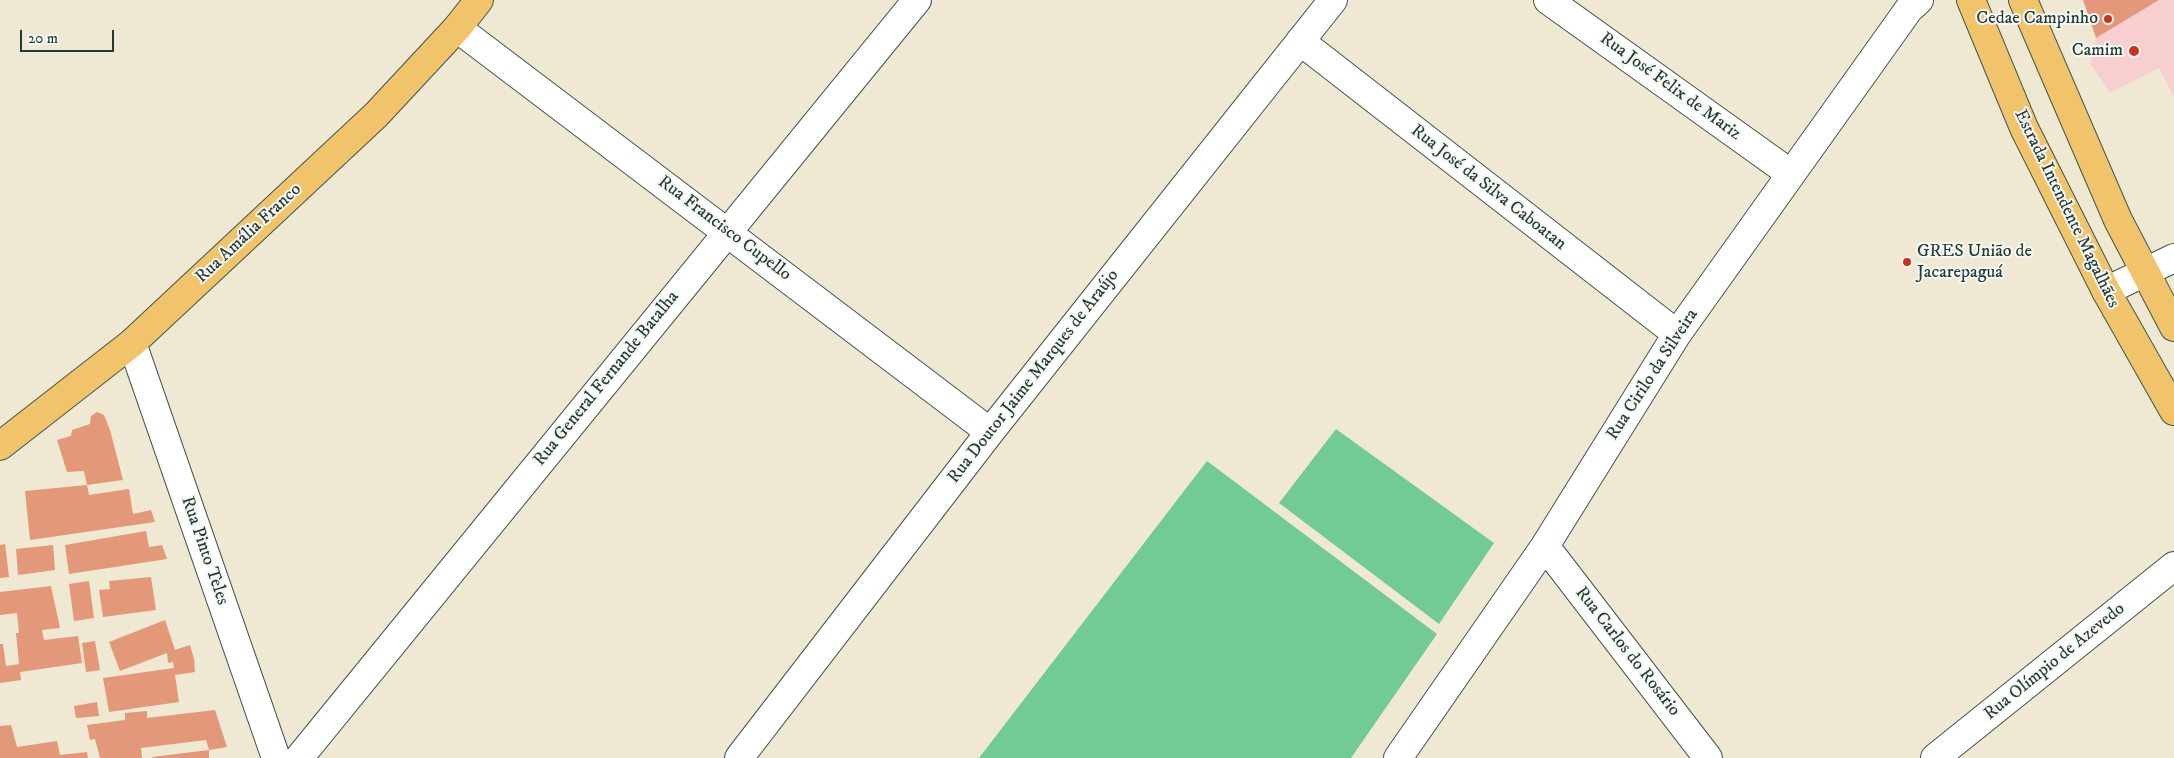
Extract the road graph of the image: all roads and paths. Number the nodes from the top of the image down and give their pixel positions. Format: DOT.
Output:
graph roads {
  1 [pos="479,0"];
  2 [pos="917,0"];
  3 [pos="1333,0"];
  4 [pos="1548,0"];
  5 [pos="1919,0"];
  6 [pos="1971,0"];
  7 [pos="2023,0"];
  8 [pos="457,28"];
  9 [pos="1300,42"];
  10 [pos="1791,174"];
  11 [pos="727,231"];
  12 [pos="2174,258"];
  13 [pos="2145,273"];
  14 [pos="2106,291"];
  15 [pos="2174,327"];
  16 [pos="1677,334"];
  17 [pos="132,343"];
  18 [pos="2174,411"];
  19 [pos="990,432"];
  20 [pos="0,446"];
  21 [pos="1545,546"];
  22 [pos="2174,566"];
  23 [pos="276,758"];
  24 [pos="299,758"];
  25 [pos="739,758"];
  26 [pos="1398,758"];
  27 [pos="1708,758"];
  28 [pos="1935,758"];
  1 -- 8 [label="main road, Rua Amália Franco"];
  2 -- 11 [label="street, Rua General Fernande Batalha"];
  3 -- 9 [label="street, Rua Doutor Jaime Marques de Araújo"];
  4 -- 10 [label="street, Rua José Felix de Mariz"];
  5 -- 10 [label="street, Rua Cirilo da Silveira"];
  6 -- 14 [label="main road, Estrada Intendente Magalhães"];
  7 -- 13 [label="main road"];
  8 -- 11 [label="street, Rua Francisco Cupello"];
  8 -- 17 [label="main road, Rua Amália Franco"];
  9 -- 16 [label="street, Rua José da Silva Caboatan"];
  9 -- 19 [label="street, Rua Doutor Jaime Marques de Araújo"];
  10 -- 16 [label="street, Rua Cirilo da Silveira"];
  11 -- 19 [label="street, Rua Francisco Cupello"];
  11 -- 24 [label="street, Rua General Fernande Batalha"];
  12 -- 13 [label="street"];
  13 -- 14 [label="street"];
  13 -- 15 [label="main road"];
  14 -- 18 [label="main road, Estrada Intendente Magalhães"];
  16 -- 21 [label="street, Rua Cirilo da Silveira"];
  17 -- 20 [label="main road, Rua Amália Franco"];
  17 -- 23 [label="street, Rua Pinto Teles"];
  19 -- 25 [label="street, Rua Doutor Jaime Marques de Araújo"];
  21 -- 26 [label="street, Rua Cirilo da Silveira"];
  21 -- 27 [label="street, Rua Carlos do Rosário"];
  22 -- 28 [label="street, Rua Olímpio de Azevedo"];
}
